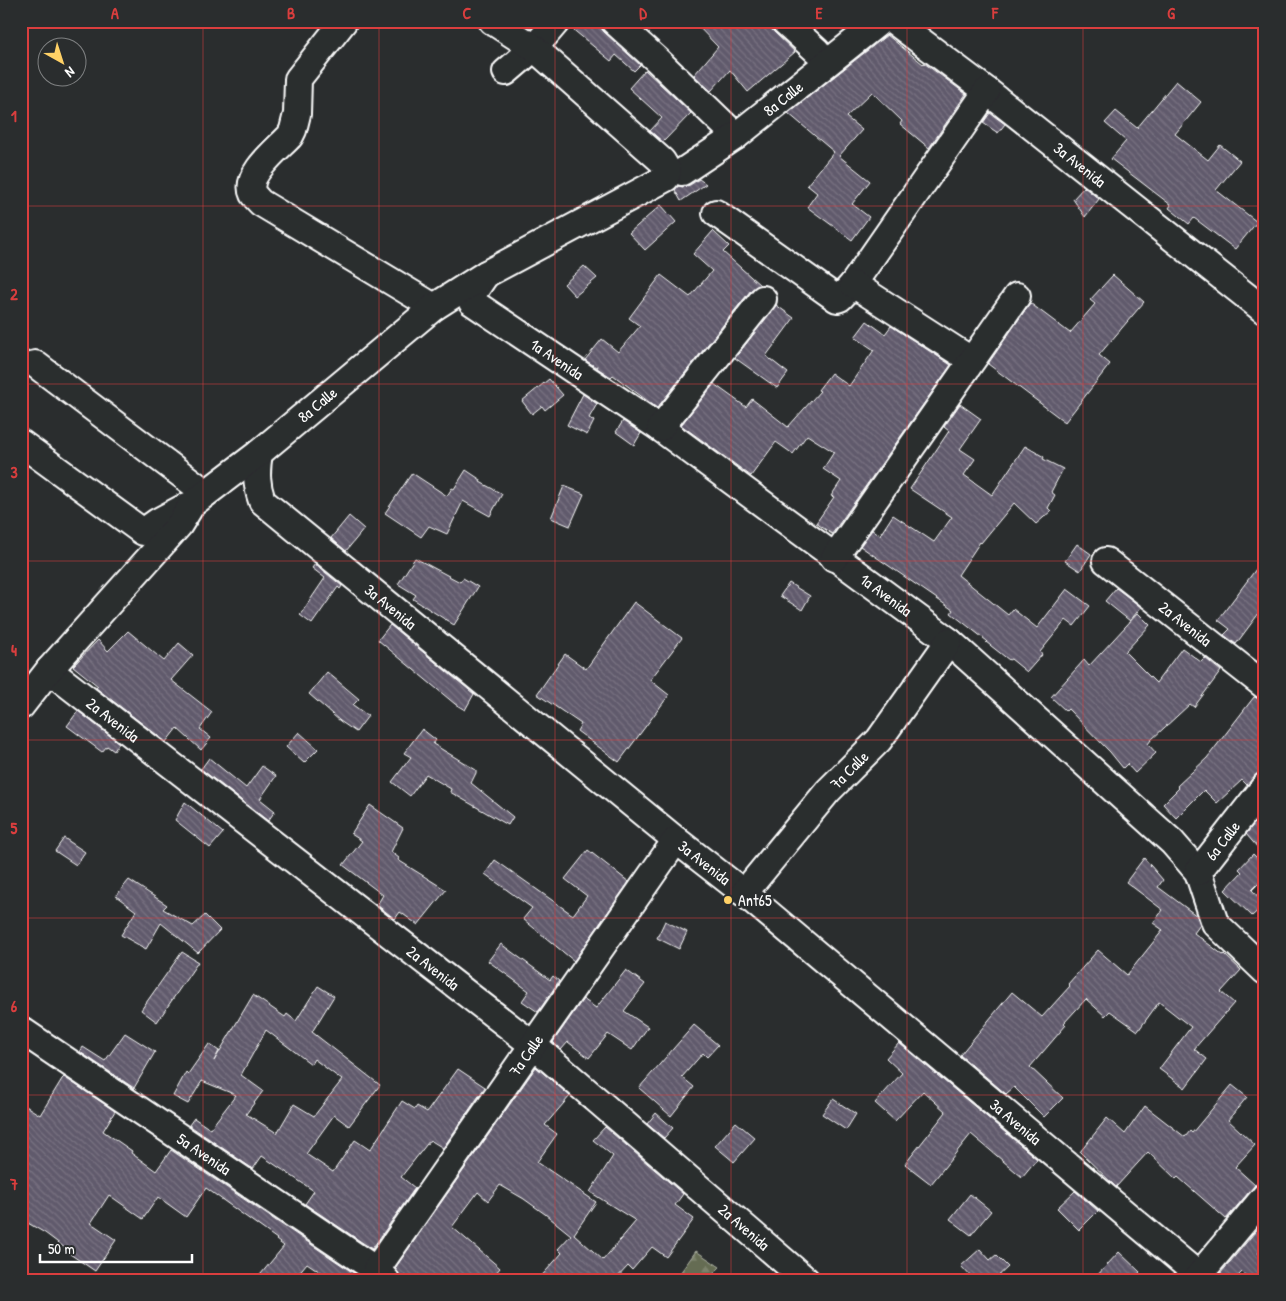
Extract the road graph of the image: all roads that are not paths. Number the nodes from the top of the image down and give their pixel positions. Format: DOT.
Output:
graph roads {
  1 [pos="344,21"];
  2 [pos="492,21"];
  3 [pos="557,21"];
  4 [pos="614,21"];
  5 [pos="784,21"];
  6 [pos="857,21"];
  7 [pos="880,21"];
  8 [pos="894,21"];
  9 [pos="534,48"];
  10 [pos="817,52"];
  11 [pos="506,72"];
  12 [pos="987,91"];
  13 [pos="742,108"];
  14 [pos="736,136"];
  15 [pos="675,172"];
  16 [pos="716,213"];
  17 [pos="486,274"];
  18 [pos="853,284"];
  19 [pos="1017,296"];
  20 [pos="763,299"];
  21 [pos="434,307"];
  22 [pos="1265,311"];
  23 [pos="972,360"];
  24 [pos="35,364"];
  25 [pos="660,428"];
  26 [pos="21,443"];
  27 [pos="259,453"];
  28 [pos="199,499"];
  29 [pos="834,558"];
  30 [pos="1106,561"];
  31 [pos="949,642"];
  32 [pos="50,670"];
  33 [pos="1265,686"];
  34 [pos="21,706"];
  35 [pos="1265,786"];
  36 [pos="676,840"];
  37 [pos="1198,872"];
  38 [pos="744,893"];
  39 [pos="1265,971"];
  40 [pos="21,1030"];
  41 [pos="533,1045"];
  42 [pos="1265,1196"];
  43 [pos="381,1275"];
  44 [pos="1199,1278"];
  45 [pos="806,1280"];
  1 -- 21 [label="street"];
  2 -- 9 [label="street"];
  3 -- 9 [label="street"];
  4 -- 14 [label="street"];
  5 -- 10 [label="street"];
  6 -- 10 [label="street"];
  7 -- 14 [label="street, 8a Calle"];
  8 -- 12 [label="street, 3a Avenida"];
  9 -- 11 [label="street"];
  9 -- 15 [label="street"];
  10 -- 13 [label="street"];
  12 -- 18 [label="street"];
  12 -- 22 [label="street, 3a Avenida"];
  14 -- 15 [label="street, 8a Calle"];
  15 -- 17 [label="street, 8a Calle"];
  16 -- 18 [label="street"];
  17 -- 21 [label="street, 8a Calle"];
  17 -- 25 [label="street, 1a Avenida"];
  18 -- 23 [label="street"];
  19 -- 23 [label="street"];
  20 -- 25 [label="street"];
  21 -- 27 [label="street, 8a Calle"];
  23 -- 29 [label="street"];
  24 -- 28 [label="street"];
  25 -- 29 [label="street, 1a Avenida"];
  26 -- 28 [label="street"];
  27 -- 28 [label="street, 8a Calle"];
  27 -- 36 [label="street, 3a Avenida"];
  28 -- 32 [label="street, 8a Calle"];
  29 -- 31 [label="street, 1a Avenida"];
  30 -- 33 [label="street, 2a Avenida"];
  31 -- 37 [label="street, 1a Avenida"];
  31 -- 38 [label="street, 7a Calle"];
  32 -- 34 [label="street, 8a Calle"];
  32 -- 41 [label="street, 2a Avenida"];
  35 -- 37 [label="street, 6a Calle"];
  36 -- 38 [label="street, 3a Avenida"];
  36 -- 41 [label="street, 7a Calle"];
  37 -- 39 [label="street, 1a Avenida"];
  38 -- 44 [label="street, 3a Avenida"];
  40 -- 43 [label="street, 5a Avenida"];
  41 -- 43 [label="street, 7a Calle"];
  41 -- 45 [label="street, 2a Avenida"];
  42 -- 44 [label="street"];
}
